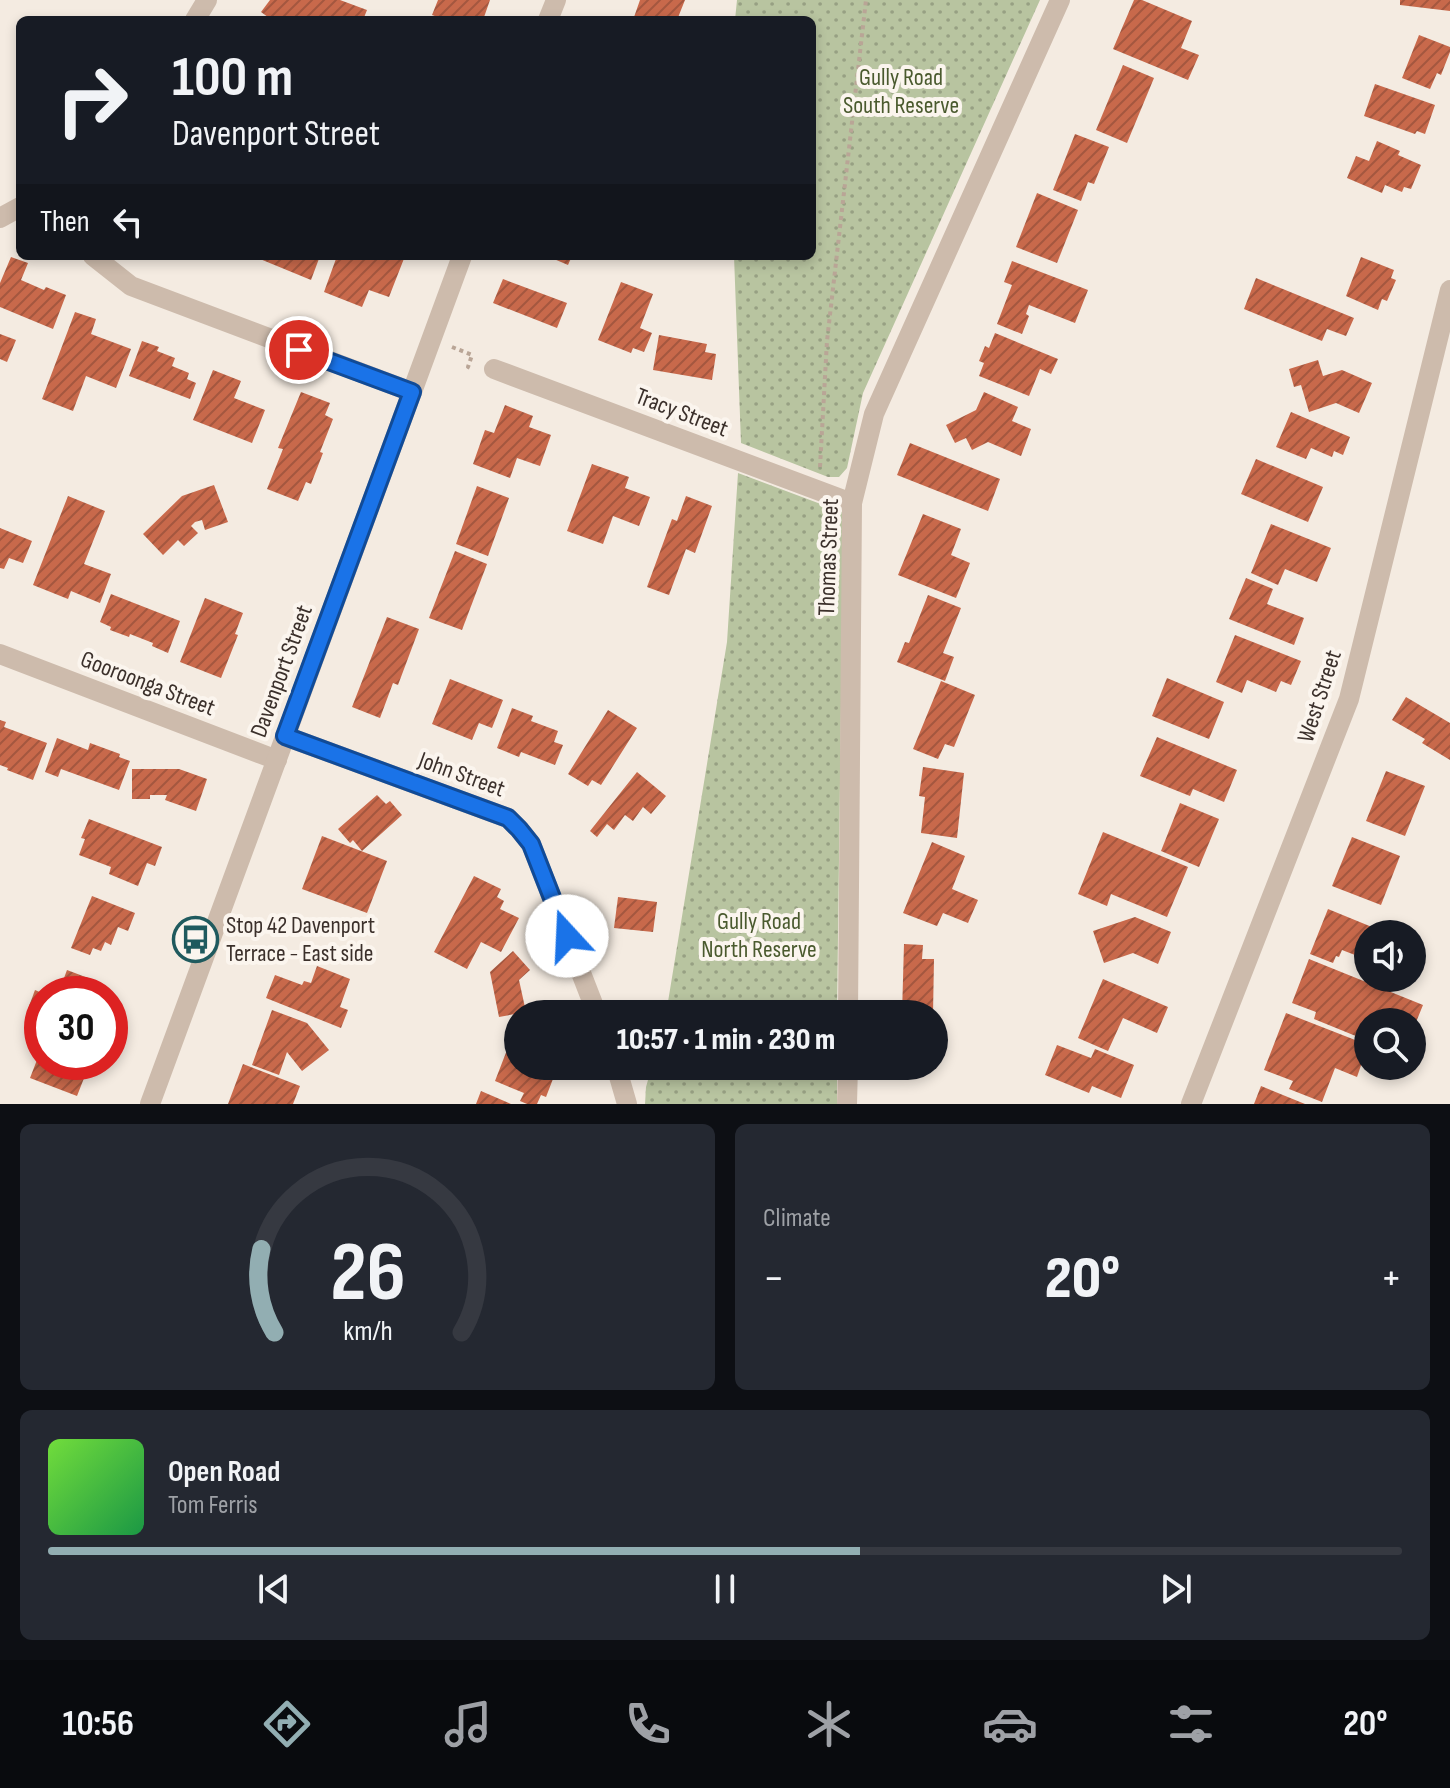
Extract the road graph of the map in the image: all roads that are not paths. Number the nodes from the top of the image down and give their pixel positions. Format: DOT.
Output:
graph roads {
  1 [pos="1060,0"];
  2 [pos="98,260"];
  3 [pos="461,260"];
  4 [pos="1450,290"];
  5 [pos="1442,359"];
  6 [pos="494,369"];
  7 [pos="412,392"];
  8 [pos="852,503"];
  9 [pos="0,654"];
  10 [pos="285,736"];
  11 [pos="277,760"];
  12 [pos="592,1000"];
  13 [pos="848,1000"];
  14 [pos="620,1080"];
  15 [pos="848,1080"];
  16 [pos="150,1104"];
  17 [pos="627,1104"];
  18 [pos="847,1104"];
  19 [pos="1191,1104"];
  1 -- 8 [label="street, Thomas Street"];
  2 -- 7 [label="street"];
  3 -- 7 [label="street, Davenport Street"];
  4 -- 5 [label="street, West Street"];
  5 -- 19 [label="street, West Street"];
  6 -- 8 [label="street, Tracy Street"];
  7 -- 10 [label="street, Davenport Street"];
  8 -- 13 [label="street, Thomas Street"];
  9 -- 11 [label="street, Gooroonga Street"];
  10 -- 11 [label="street, Davenport Street"];
  10 -- 12 [label="street, John Street"];
  11 -- 16 [label="street, Davenport Street"];
  14 -- 17 [label="street"];
  15 -- 18 [label="street"];
}
